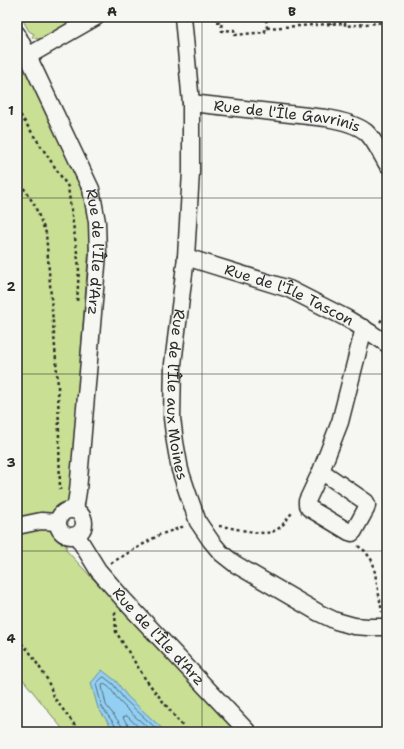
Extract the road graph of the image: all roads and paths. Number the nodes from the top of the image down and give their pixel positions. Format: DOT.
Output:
graph roads {
  1 [pos="96,17"];
  2 [pos="183,17"];
  3 [pos="216,17"];
  4 [pos="266,17"];
  5 [pos="331,17"];
  6 [pos="377,17"];
  7 [pos="387,22"];
  8 [pos="378,23"];
  9 [pos="331,24"];
  10 [pos="267,28"];
  11 [pos="17,34"];
  12 [pos="28,56"];
  13 [pos="191,103"];
  14 [pos="17,110"];
  15 [pos="387,164"];
  16 [pos="17,178"];
  17 [pos="186,257"];
  18 [pos="77,306"];
  19 [pos="364,328"];
  20 [pos="387,344"];
  21 [pos="321,471"];
  22 [pos="60,490"];
  23 [pos="307,505"];
  24 [pos="75,510"];
  25 [pos="57,522"];
  26 [pos="198,522"];
  27 [pos="17,526"];
  28 [pos="244,530"];
  29 [pos="77,536"];
  30 [pos="98,570"];
  31 [pos="124,600"];
  32 [pos="387,627"];
  33 [pos="17,639"];
  34 [pos="80,732"];
  35 [pos="188,732"];
  36 [pos="248,732"];
  1 -- 12 [label="street"];
  2 -- 13 [label="street, Rue de l'Île aux Moines"];
  3 -- 10 [label="path"];
  4 -- 10 [label="path"];
  5 -- 9 [label="path"];
  6 -- 8 [label="path"];
  7 -- 8 [label="path"];
  8 -- 9 [label="path"];
  9 -- 10 [label="path"];
  11 -- 12 [label="street, Rue de l'Île d'Arz"];
  12 -- 24 [label="street, Rue de l'Île d'Arz"];
  13 -- 15 [label="street, Rue de l'Île Gavrinis"];
  13 -- 17 [label="street, Rue de l'Île aux Moines"];
  14 -- 18 [label="path"];
  16 -- 22 [label="path"];
  17 -- 19 [label="street, Rue de l'Île Tascon"];
  17 -- 26 [label="street, Rue de l'Île aux Moines"];
  19 -- 20 [label="street, Rue de l'Île Tascon"];
  19 -- 21 [label="street"];
  21 -- 23 [label="street"];
  21 -- 23 [label="street"];
  23 -- 28 [label="path"];
  24 -- 25 [label="street"];
  24 -- 29 [label="street"];
  25 -- 27 [label="street"];
  25 -- 29 [label="street"];
  26 -- 30 [label="path"];
  26 -- 32 [label="street, Rue de l'Île aux Moines"];
  29 -- 30 [label="street, Rue de l'Île d'Arz"];
  30 -- 31 [label="street, Rue de l'Île d'Arz"];
  31 -- 35 [label="path"];
  31 -- 36 [label="street, Rue de l'Île d'Arz"];
  33 -- 34 [label="path"];
}
